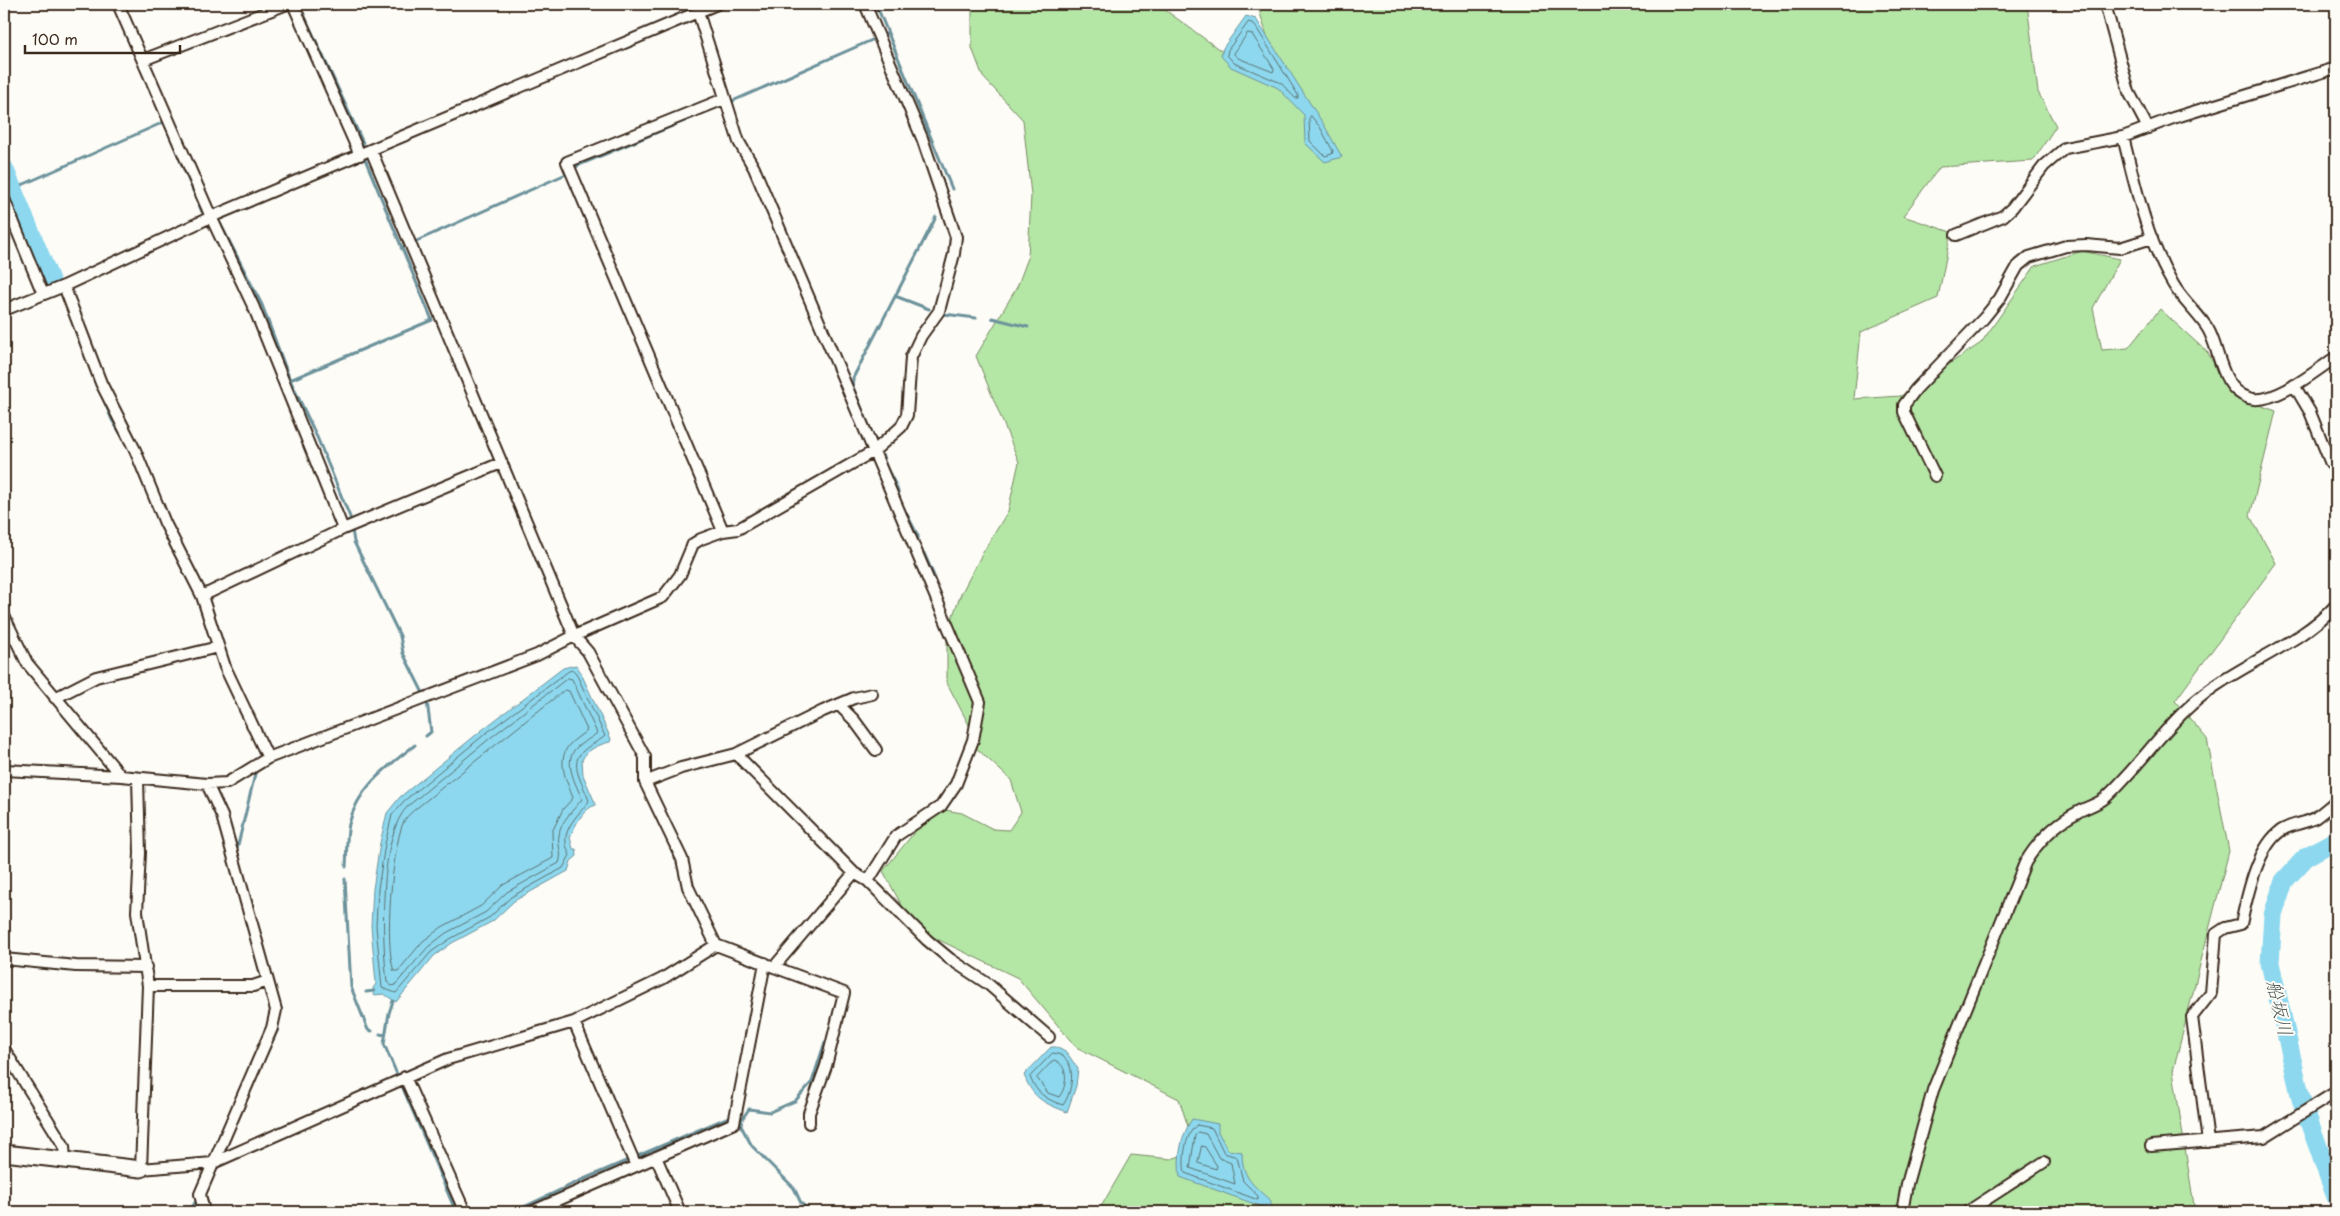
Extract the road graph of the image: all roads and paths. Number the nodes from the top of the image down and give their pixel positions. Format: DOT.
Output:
graph roads {
  1 [pos="118,4"];
  2 [pos="717,4"];
  3 [pos="865,4"];
  4 [pos="2105,4"];
  5 [pos="295,5"];
  6 [pos="698,12"];
  7 [pos="143,60"];
  8 [pos="2336,68"];
  9 [pos="724,100"];
  10 [pos="2148,128"];
  11 [pos="2123,137"];
  12 [pos="371,150"];
  13 [pos="360,155"];
  14 [pos="4,199"];
  15 [pos="211,217"];
  16 [pos="1956,235"];
  17 [pos="2152,238"];
  18 [pos="62,287"];
  19 [pos="46,293"];
  20 [pos="4,310"];
  21 [pos="2336,357"];
  22 [pos="2294,384"];
  23 [pos="874,451"];
  24 [pos="501,463"];
  25 [pos="2336,465"];
  26 [pos="1935,476"];
  27 [pos="343,529"];
  28 [pos="723,531"];
  29 [pos="202,596"];
  30 [pos="2336,605"];
  31 [pos="4,616"];
  32 [pos="574,636"];
  33 [pos="216,647"];
  34 [pos="872,694"];
  35 [pos="55,698"];
  36 [pos="839,705"];
  37 [pos="876,750"];
  38 [pos="736,754"];
  39 [pos="268,758"];
  40 [pos="4,770"];
  41 [pos="121,776"];
  42 [pos="138,778"];
  43 [pos="645,782"];
  44 [pos="207,784"];
  45 [pos="2336,801"];
  46 [pos="854,873"];
  47 [pos="868,881"];
  48 [pos="716,946"];
  49 [pos="4,959"];
  50 [pos="770,965"];
  51 [pos="146,967"];
  52 [pos="265,982"];
  53 [pos="148,986"];
  54 [pos="574,1022"];
  55 [pos="1049,1037"];
  56 [pos="4,1050"];
  57 [pos="405,1077"];
  58 [pos="2336,1092"];
  59 [pos="809,1123"];
  60 [pos="2208,1142"];
  61 [pos="2151,1146"];
  62 [pos="4,1153"];
  63 [pos="656,1157"];
  64 [pos="65,1160"];
  65 [pos="213,1162"];
  66 [pos="2044,1162"];
  67 [pos="636,1166"];
  68 [pos="141,1169"];
  69 [pos="204,1212"];
  70 [pos="466,1212"];
  71 [pos="531,1212"];
  72 [pos="680,1212"];
  73 [pos="1902,1212"];
  74 [pos="1967,1212"];
  1 -- 7 [label="street"];
  2 -- 6 [label="street"];
  3 -- 23 [label="street"];
  4 -- 10 [label="street"];
  5 -- 7 [label="street"];
  5 -- 13 [label="street"];
  6 -- 9 [label="street"];
  6 -- 12 [label="street"];
  7 -- 15 [label="street"];
  8 -- 10 [label="street"];
  9 -- 23 [label="street"];
  9 -- 28 [label="street"];
  10 -- 11 [label="street"];
  11 -- 16 [label="street"];
  11 -- 17 [label="street"];
  12 -- 13 [label="street"];
  12 -- 24 [label="street"];
  13 -- 15 [label="street"];
  14 -- 19 [label="street"];
  15 -- 18 [label="street"];
  15 -- 27 [label="street"];
  17 -- 22 [label="street"];
  17 -- 26 [label="street"];
  18 -- 19 [label="street"];
  18 -- 29 [label="street"];
  19 -- 20 [label="street"];
  21 -- 22 [label="street"];
  22 -- 25 [label="street"];
  23 -- 28 [label="street"];
  23 -- 47 [label="street"];
  24 -- 27 [label="street"];
  24 -- 32 [label="street"];
  27 -- 29 [label="street"];
  28 -- 32 [label="street"];
  29 -- 33 [label="street"];
  30 -- 73 [label="street"];
  31 -- 35 [label="street"];
  32 -- 39 [label="street"];
  32 -- 43 [label="street"];
  33 -- 35 [label="street"];
  33 -- 39 [label="street"];
  34 -- 36 [label="street"];
  35 -- 41 [label="street"];
  36 -- 37 [label="street"];
  36 -- 38 [label="street"];
  38 -- 43 [label="street"];
  38 -- 46 [label="street"];
  39 -- 44 [label="street"];
  40 -- 41 [label="street"];
  41 -- 42 [label="street"];
  42 -- 44 [label="street"];
  42 -- 51 [label="street"];
  43 -- 48 [label="street"];
  44 -- 52 [label="street"];
  45 -- 60 [label="street"];
  46 -- 47 [label="street"];
  46 -- 50 [label="street"];
  47 -- 55 [label="street"];
  48 -- 50 [label="street"];
  48 -- 54 [label="street"];
  49 -- 51 [label="street"];
  50 -- 59 [label="street"];
  50 -- 63 [label="street"];
  51 -- 53 [label="street"];
  52 -- 53 [label="street"];
  52 -- 65 [label="street"];
  53 -- 68 [label="street"];
  54 -- 57 [label="street"];
  54 -- 67 [label="street"];
  56 -- 64 [label="street"];
  57 -- 65 [label="street"];
  57 -- 70 [label="street"];
  58 -- 60 [label="street"];
  60 -- 61 [label="street"];
  62 -- 64 [label="street"];
  63 -- 67 [label="street"];
  63 -- 72 [label="street"];
  64 -- 68 [label="street"];
  65 -- 68 [label="street"];
  65 -- 69 [label="street"];
  66 -- 74 [label="street"];
  67 -- 71 [label="street"];
}
